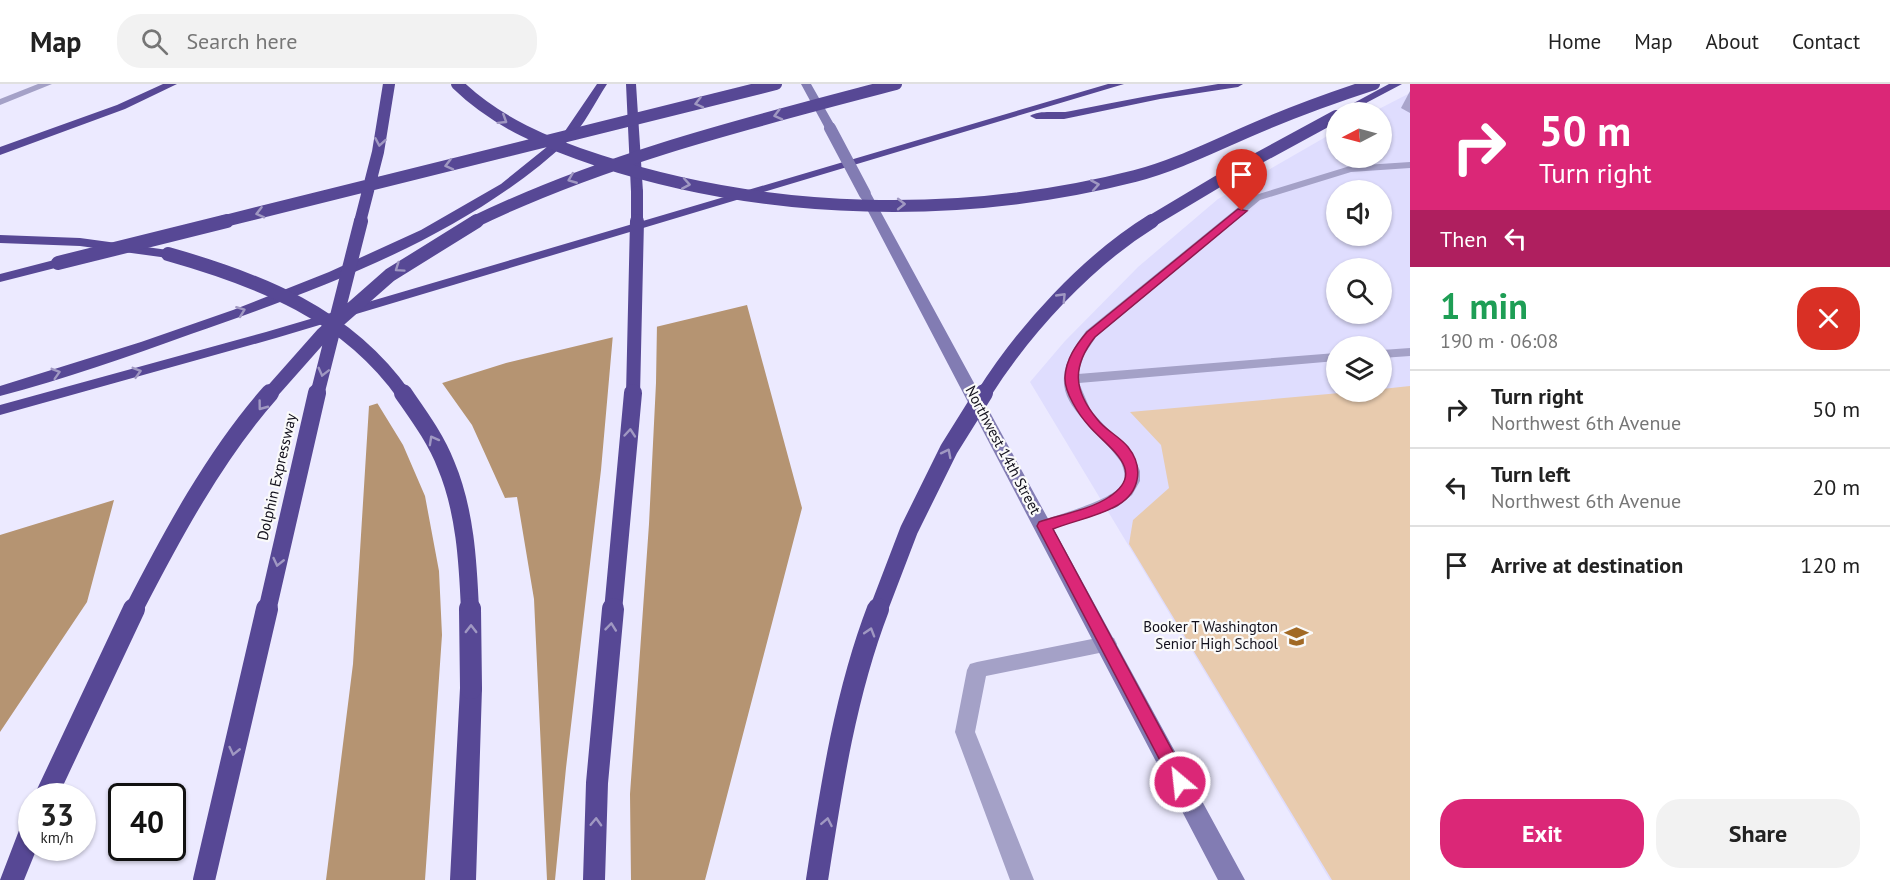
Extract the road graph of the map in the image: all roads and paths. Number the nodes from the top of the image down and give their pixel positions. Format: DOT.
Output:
graph roads {
  1 [pos="47,84"];
  2 [pos="172,84"];
  3 [pos="389,84"];
  4 [pos="457,84"];
  5 [pos="602,84"];
  6 [pos="631,84"];
  7 [pos="777,84"];
  8 [pos="806,84"];
  9 [pos="896,84"];
  10 [pos="1119,84"];
  11 [pos="1238,84"];
  12 [pos="1374,84"];
  13 [pos="1397,84"];
  14 [pos="2,102"];
  15 [pos="1362,102"];
  16 [pos="1016,116"];
  17 [pos="1326,122"];
  18 [pos="0,151"];
  19 [pos="1410,165"];
  20 [pos="0,239"];
  21 [pos="58,263"];
  22 [pos="0,273"];
  23 [pos="0,278"];
  24 [pos="1410,352"];
  25 [pos="1392,353"];
  26 [pos="1326,358"];
  27 [pos="1071,379"];
  28 [pos="0,390"];
  29 [pos="0,410"];
  30 [pos="1044,526"];
  31 [pos="1107,644"];
  32 [pos="52,783"];
  33 [pos="19,861"];
  34 [pos="11,880"];
  35 [pos="204,880"];
  36 [pos="463,880"];
  37 [pos="594,880"];
  38 [pos="817,880"];
  39 [pos="1022,880"];
  40 [pos="1232,880"];
  1 -- 14 [label="street"];
  2 -- 18 [label="highway"];
  3 -- 35 [label="highway, Dolphin Expressway, one-way, bridge"];
  4 -- 12 [label="highway, one-way, bridge"];
  28 -- 5 [label="highway, one-way"];
  37 -- 6 [label="highway, one-way, bridge"];
  7 -- 21 [label="highway, one-way, bridge"];
  8 -- 30 [label="street, Northwest 14th Street, bridge"];
  9 -- 32 [label="highway, one-way, bridge"];
  10 -- 16 [label="highway"];
  11 -- 16 [label="highway"];
  13 -- 15 [label="highway"];
  29 -- 16 [label="highway, one-way"];
  38 -- 17 [label="highway, one-way, bridge"];
  19 -- 27 [label="lane"];
  36 -- 20 [label="highway, one-way, bridge"];
  21 -- 22 [label="highway"];
  21 -- 23 [label="highway"];
  24 -- 25 [label="lane"];
  26 -- 27 [label="lane"];
  27 -- 30 [label="lane"];
  30 -- 31 [label="street, Northwest 14th Street"];
  31 -- 39 [label="lane"];
  31 -- 40 [label="street, Northwest 14th Street"];
  33 -- 34 [label="highway"];
}
